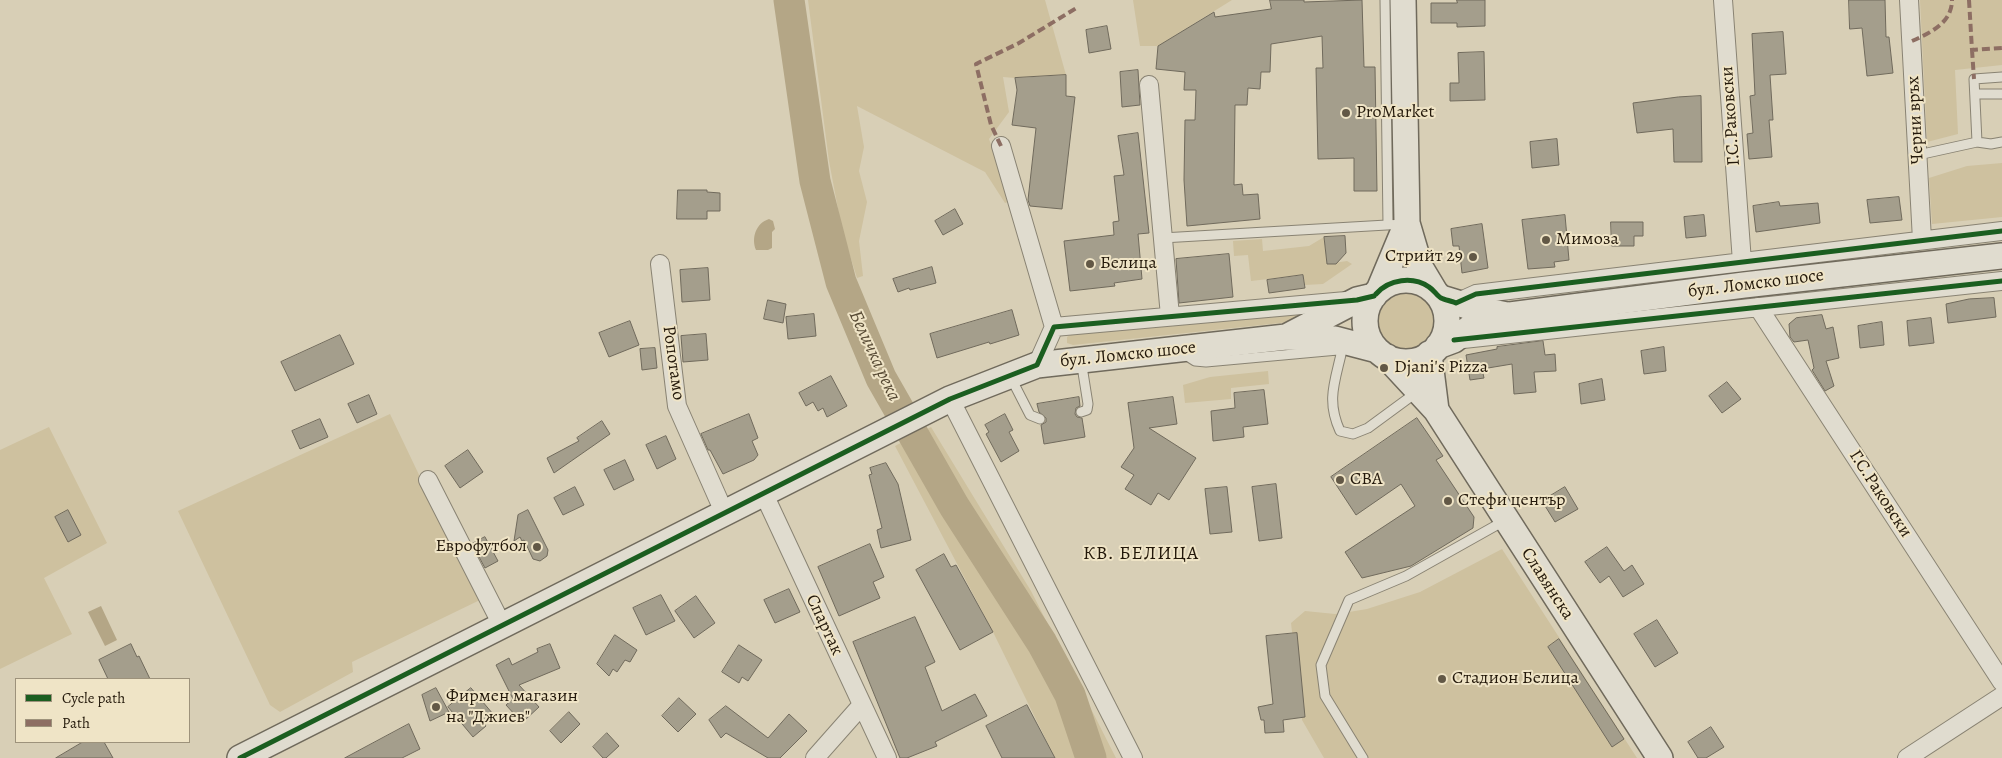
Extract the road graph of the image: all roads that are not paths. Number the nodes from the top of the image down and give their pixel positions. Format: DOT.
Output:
graph roads {
  1 [pos="1385,0"];
  2 [pos="1403,0"];
  3 [pos="1723,0"];
  4 [pos="1909,0"];
  5 [pos="2002,77"];
  6 [pos="1150,84"];
  7 [pos="1975,94"];
  8 [pos="2002,94"];
  9 [pos="1978,142"];
  10 [pos="2002,142"];
  11 [pos="1000,146"];
  12 [pos="1918,155"];
  13 [pos="1398,224"];
  14 [pos="2002,232"];
  15 [pos="1162,238"];
  16 [pos="1922,240"];
  17 [pos="2002,256"];
  18 [pos="1742,262"];
  19 [pos="660,264"];
  20 [pos="2002,281"];
  21 [pos="1370,295"];
  22 [pos="1444,297"];
  23 [pos="1758,307"];
  24 [pos="1510,315"];
  25 [pos="1170,316"];
  26 [pos="1054,327"];
  27 [pos="1286,337"];
  28 [pos="1348,347"];
  29 [pos="1440,347"];
  30 [pos="1178,349"];
  31 [pos="1382,353"];
  32 [pos="1080,360"];
  33 [pos="1037,365"];
  34 [pos="1010,376"];
  35 [pos="1418,391"];
  36 [pos="950,399"];
  37 [pos="1436,410"];
  38 [pos="1081,412"];
  39 [pos="1040,419"];
  40 [pos="428,480"];
  41 [pos="763,492"];
  42 [pos="724,512"];
  43 [pos="1506,520"];
  44 [pos="502,625"];
  45 [pos="2002,682"];
  46 [pos="2002,696"];
  47 [pos="862,706"];
  48 [pos="242,758"];
  49 [pos="815,758"];
  50 [pos="887,758"];
  51 [pos="1133,758"];
  52 [pos="1363,758"];
  53 [pos="1660,758"];
  54 [pos="1907,758"];
  1 -- 13 [label="lane"];
  2 -- 13 [label="main road"];
  3 -- 18 [label="street, Г.С.Раковски"];
  4 -- 12 [label="street, Черни връх"];
  5 -- 7 [label="lane"];
  6 -- 15 [label="street"];
  7 -- 8 [label="lane"];
  7 -- 9 [label="lane"];
  9 -- 10 [label="lane"];
  9 -- 12 [label="lane"];
  11 -- 26 [label="street"];
  12 -- 16 [label="street, Черни връх"];
  13 -- 15 [label="lane"];
  13 -- 21 [label="main road"];
  13 -- 22 [label="main road"];
  14 -- 16 [label="street"];
  15 -- 25 [label="street"];
  16 -- 18 [label="street"];
  17 -- 24 [label="main road, бул. Ломско шосе"];
  18 -- 22 [label="street"];
  19 -- 42 [label="street, Ропотамо"];
  20 -- 23 [label="street"];
  21 -- 22 [label="main road"];
  21 -- 25 [label="street"];
  21 -- 27 [label="main road, бул. Ломско шосе"];
  21 -- 31 [label="main road"];
  22 -- 24 [label="main road, бул. Ломско шосе"];
  22 -- 29 [label="main road"];
  23 -- 29 [label="street"];
  23 -- 45 [label="street, Г.С.Раковски"];
  24 -- 29 [label="main road, бул. Ломско шосе"];
  25 -- 26 [label="street"];
  26 -- 33 [label="street"];
  27 -- 28 [label="main road, бул. Ломско шосе"];
  27 -- 30 [label="main road, бул. Ломско шосе"];
  28 -- 30 [label="lane"];
  28 -- 31 [label="main road, бул. Ломско шосе"];
  28 -- 35 [label="lane"];
  29 -- 31 [label="main road"];
  29 -- 37 [label="main road, Славянска"];
  30 -- 32 [label="main road, бул. Ломско шосе"];
  31 -- 35 [label="main road, Славянска"];
  32 -- 33 [label="main road, бул. Ломско шосе"];
  32 -- 38 [label="lane"];
  33 -- 34 [label="main road, бул. Ломско шосе"];
  34 -- 36 [label="main road, бул. Ломско шосе"];
  34 -- 39 [label="lane"];
  35 -- 37 [label="main road, Славянска"];
  36 -- 41 [label="main road, бул. Ломско шосе"];
  36 -- 51 [label="street"];
  37 -- 43 [label="main road, Славянска"];
  40 -- 44 [label="street"];
  41 -- 42 [label="main road, бул. Ломско шосе"];
  41 -- 47 [label="street, Спартак"];
  42 -- 44 [label="main road, бул. Ломско шосе"];
  43 -- 52 [label="lane"];
  43 -- 53 [label="main road, Славянска"];
  44 -- 48 [label="main road, бул. Ломско шосе"];
  46 -- 54 [label="street"];
  47 -- 49 [label="street"];
  47 -- 50 [label="street, Спартак"];
}
